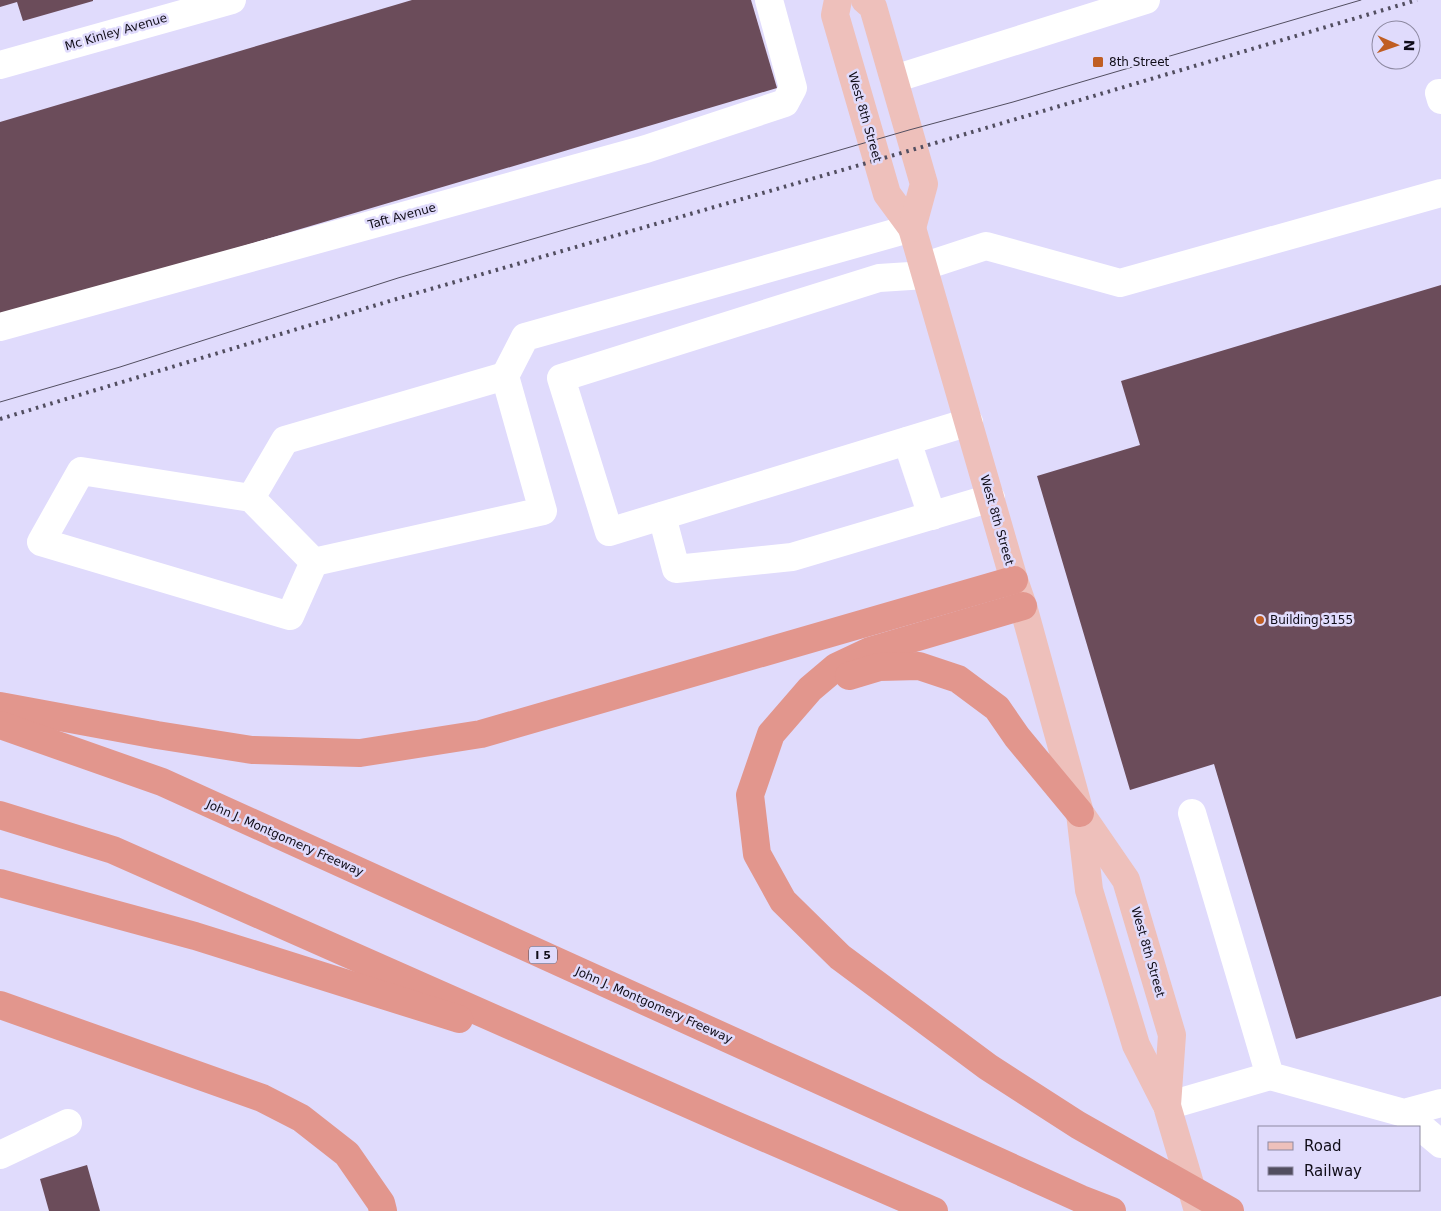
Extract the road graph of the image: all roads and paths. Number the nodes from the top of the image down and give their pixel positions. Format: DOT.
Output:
graph roads {
  1 [pos="232,0"];
  2 [pos="769,0"];
  3 [pos="838,0"];
  4 [pos="865,0"];
  5 [pos="1146,0"];
  6 [pos="1114,4"];
  7 [pos="0,65"];
  8 [pos="894,79"];
  9 [pos="1441,193"];
  10 [pos="912,228"];
  11 [pos="925,271"];
  12 [pos="0,327"];
  13 [pos="506,376"];
  14 [pos="969,422"];
  15 [pos="907,441"];
  16 [pos="252,498"];
  17 [pos="991,498"];
  18 [pos="662,516"];
  19 [pos="932,516"];
  20 [pos="314,562"];
  21 [pos="1014,580"];
  22 [pos="1024,606"];
  23 [pos="810,689"];
  24 [pos="0,706"];
  25 [pos="0,725"];
  26 [pos="1080,813"];
  27 [pos="1192,813"];
  28 [pos="0,815"];
  29 [pos="0,883"];
  30 [pos="0,1005"];
  31 [pos="592,1062"];
  32 [pos="1270,1076"];
  33 [pos="1441,1103"];
  34 [pos="1167,1106"];
  35 [pos="1404,1114"];
  36 [pos="68,1123"];
  37 [pos="1419,1126"];
  38 [pos="1421,1128"];
  39 [pos="1441,1144"];
  40 [pos="0,1155"];
  41 [pos="383,1211"];
  42 [pos="934,1211"];
  43 [pos="1112,1211"];
  44 [pos="1198,1211"];
  45 [pos="1230,1211"];
  1 -- 7 [label="street, Mc Kinley Avenue"];
  2 -- 12 [label="street, Taft Avenue"];
  3 -- 10 [label="main road, West 8th Street"];
  4 -- 8 [label="main road"];
  5 -- 6 [label="street"];
  6 -- 8 [label="street"];
  8 -- 10 [label="main road"];
  9 -- 11 [label="street"];
  10 -- 11 [label="main road, West 8th Street"];
  10 -- 13 [label="street"];
  11 -- 14 [label="main road, West 8th Street"];
  11 -- 18 [label="street"];
  13 -- 16 [label="street"];
  13 -- 20 [label="street"];
  14 -- 15 [label="street"];
  14 -- 17 [label="main road, West 8th Street"];
  15 -- 18 [label="street"];
  15 -- 19 [label="street"];
  16 -- 20 [label="street"];
  16 -- 20 [label="street"];
  17 -- 19 [label="street"];
  17 -- 21 [label="main road, West 8th Street"];
  18 -- 19 [label="street"];
  21 -- 22 [label="main road, West 8th Street"];
  21 -- 24 [label="highway"];
  22 -- 23 [label="highway"];
  22 -- 26 [label="main road, West 8th Street"];
  23 -- 26 [label="highway"];
  23 -- 45 [label="highway"];
  25 -- 43 [label="highway, John J. Montgomery Freeway / I 5"];
  26 -- 34 [label="main road, West 8th Street"];
  26 -- 34 [label="main road, West 8th Street"];
  27 -- 32 [label="street"];
  28 -- 31 [label="highway"];
  29 -- 31 [label="highway"];
  30 -- 41 [label="highway"];
  31 -- 42 [label="highway"];
  32 -- 34 [label="street"];
  32 -- 35 [label="street"];
  33 -- 35 [label="street"];
  34 -- 44 [label="main road, West 8th Street"];
  35 -- 37 [label="street"];
  36 -- 40 [label="street"];
  38 -- 39 [label="street"];
}
